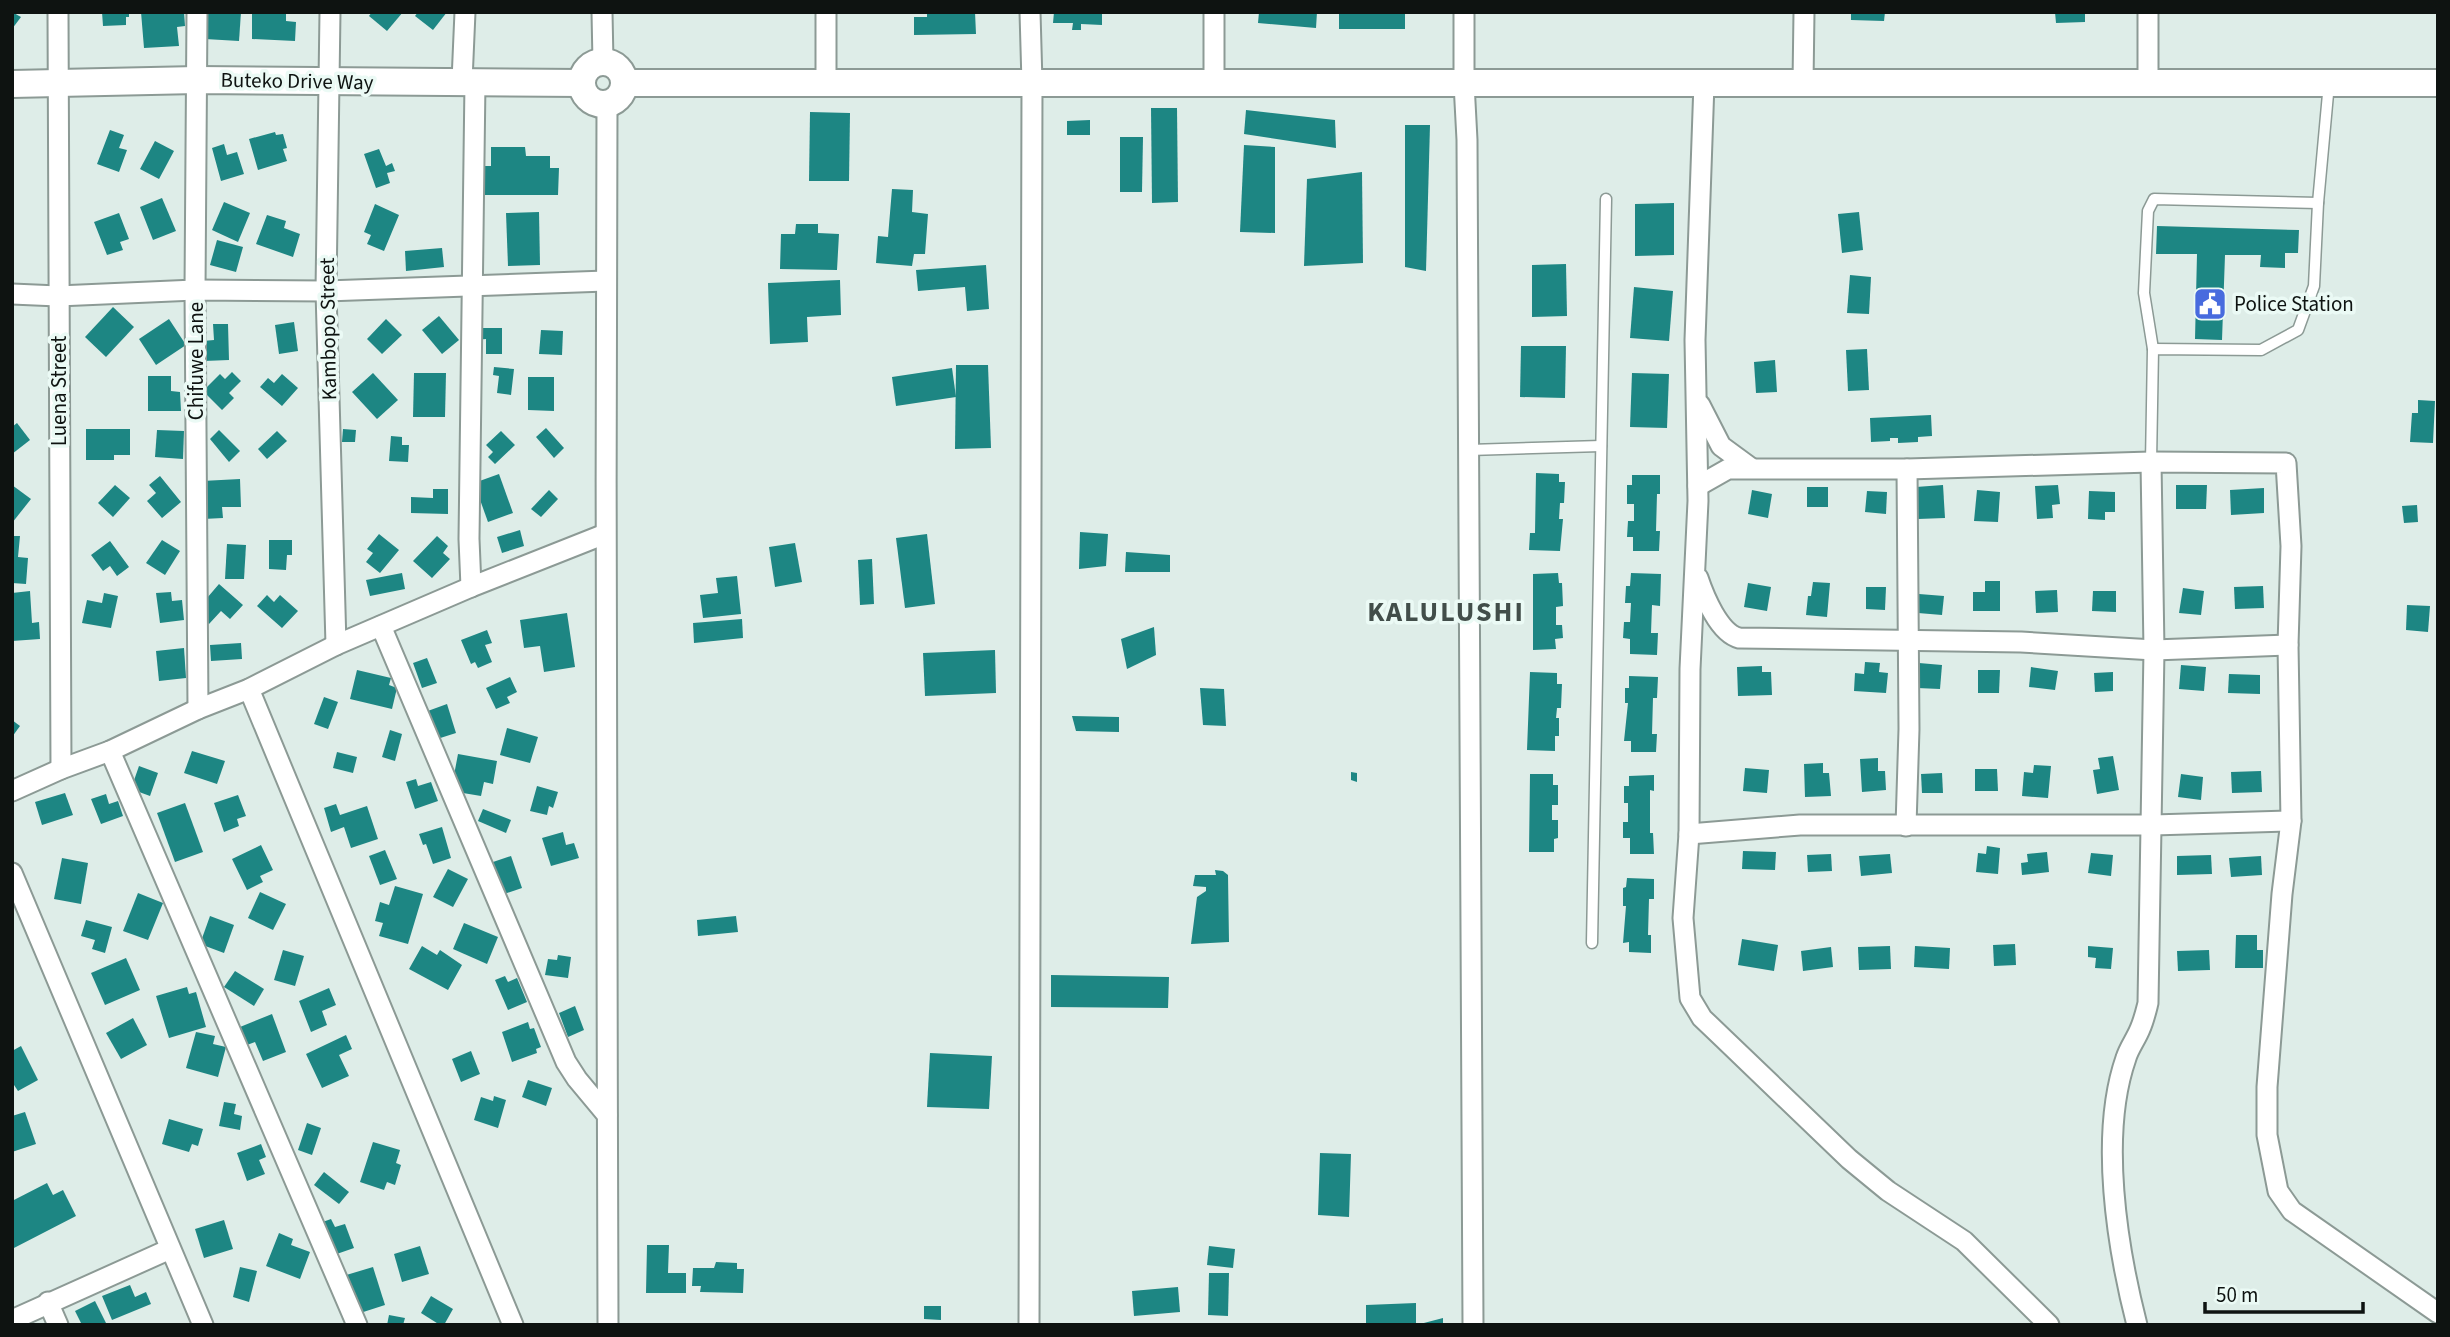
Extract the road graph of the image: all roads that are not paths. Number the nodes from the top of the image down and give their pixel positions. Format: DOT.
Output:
graph roads {
  1 [pos="58,12"];
  2 [pos="198,12"];
  3 [pos="330,12"];
  4 [pos="465,12"];
  5 [pos="602,12"];
  6 [pos="826,12"];
  7 [pos="1030,12"];
  8 [pos="1214,12"];
  9 [pos="1464,12"];
  10 [pos="1804,12"];
  11 [pos="2148,12"];
  12 [pos="603,62"];
  13 [pos="197,80"];
  14 [pos="469,82"];
  15 [pos="330,83"];
  16 [pos="582,83"];
  17 [pos="624,83"];
  18 [pos="826,83"];
  19 [pos="1032,83"];
  20 [pos="1214,83"];
  21 [pos="1464,83"];
  22 [pos="1704,83"];
  23 [pos="1803,83"];
  24 [pos="2148,83"];
  25 [pos="2329,83"];
  26 [pos="2438,83"];
  27 [pos="12,84"];
  28 [pos="58,84"];
  29 [pos="607,104"];
  30 [pos="1605,199"];
  31 [pos="2318,203"];
  32 [pos="606,281"];
  33 [pos="474,286"];
  34 [pos="195,290"];
  35 [pos="326,291"];
  36 [pos="12,294"];
  37 [pos="58,296"];
  38 [pos="2152,349"];
  39 [pos="1697,399"];
  40 [pos="1601,446"];
  41 [pos="1469,450"];
  42 [pos="2151,462"];
  43 [pos="1751,468"];
  44 [pos="1907,469"];
  45 [pos="1698,485"];
  46 [pos="605,534"];
  47 [pos="1695,570"];
  48 [pos="471,587"];
  49 [pos="381,626"];
  50 [pos="1907,641"];
  51 [pos="336,645"];
  52 [pos="2288,645"];
  53 [pos="2154,650"];
  54 [pos="249,689"];
  55 [pos="198,709"];
  56 [pos="110,751"];
  57 [pos="61,769"];
  58 [pos="12,791"];
  59 [pos="2291,821"];
  60 [pos="2153,825"];
  61 [pos="1906,826"];
  62 [pos="1689,834"];
  63 [pos="12,873"];
  64 [pos="1592,943"];
  65 [pos="607,1115"];
  66 [pos="170,1249"];
  67 [pos="48,1302"];
  68 [pos="2438,1313"];
  69 [pos="12,1320"];
  70 [pos="58,1325"];
  71 [pos="203,1325"];
  72 [pos="357,1325"];
  73 [pos="513,1325"];
  74 [pos="608,1325"];
  75 [pos="1029,1325"];
  76 [pos="1473,1325"];
  77 [pos="2049,1325"];
  78 [pos="2137,1325"];
  1 -- 28 [label="street, Luena Street"];
  2 -- 13 [label="street, Chifuwe Lane"];
  3 -- 15 [label="street, Kambopo Street"];
  4 -- 14 [label="street"];
  5 -- 12 [label="street"];
  6 -- 18 [label="street"];
  7 -- 19 [label="street"];
  8 -- 20 [label="street"];
  9 -- 21 [label="street"];
  10 -- 23 [label="street"];
  11 -- 24 [label="street"];
  12 -- 16 [label="street"];
  12 -- 17 [label="street"];
  13 -- 15 [label="street, Buteko Drive Way"];
  13 -- 28 [label="street, Buteko Drive Way"];
  13 -- 34 [label="street, Chifuwe Lane"];
  14 -- 15 [label="street, Buteko Drive Way"];
  14 -- 16 [label="street, Buteko Drive Way"];
  14 -- 33 [label="street"];
  15 -- 35 [label="street, Kambopo Street"];
  16 -- 29 [label="street"];
  17 -- 18 [label="street"];
  17 -- 29 [label="street"];
  18 -- 19 [label="street"];
  19 -- 20 [label="street"];
  19 -- 75 [label="street"];
  20 -- 21 [label="street"];
  21 -- 22 [label="street"];
  21 -- 41 [label="street"];
  22 -- 23 [label="street"];
  22 -- 39 [label="street"];
  23 -- 24 [label="street"];
  24 -- 25 [label="street"];
  25 -- 26 [label="street"];
  25 -- 31 [label="lane"];
  27 -- 28 [label="street, Buteko Drive Way"];
  28 -- 37 [label="street, Luena Street"];
  29 -- 32 [label="street"];
  30 -- 40 [label="lane"];
  31 -- 38 [label="lane"];
  31 -- 38 [label="lane"];
  32 -- 33 [label="street"];
  32 -- 46 [label="street"];
  33 -- 35 [label="street"];
  33 -- 48 [label="street"];
  34 -- 35 [label="street"];
  34 -- 37 [label="street"];
  34 -- 55 [label="street, Chifuwe Lane"];
  35 -- 51 [label="street, Kambopo Street"];
  36 -- 37 [label="street"];
  37 -- 57 [label="street, Luena Street"];
  38 -- 42 [label="lane"];
  39 -- 43 [label="street"];
  39 -- 45 [label="street"];
  40 -- 41 [label="lane"];
  40 -- 64 [label="lane"];
  41 -- 76 [label="street"];
  42 -- 44 [label="street"];
  42 -- 52 [label="street"];
  42 -- 53 [label="street"];
  43 -- 44 [label="street"];
  43 -- 45 [label="street"];
  44 -- 50 [label="street"];
  45 -- 47 [label="street"];
  46 -- 48 [label="street"];
  46 -- 65 [label="street"];
  47 -- 50 [label="street"];
  47 -- 62 [label="street"];
  48 -- 49 [label="street"];
  49 -- 51 [label="street"];
  49 -- 65 [label="street"];
  50 -- 53 [label="street"];
  50 -- 61 [label="street"];
  51 -- 54 [label="street"];
  52 -- 53 [label="street"];
  52 -- 59 [label="street"];
  53 -- 60 [label="street"];
  54 -- 55 [label="street"];
  54 -- 73 [label="street"];
  55 -- 56 [label="street"];
  56 -- 57 [label="street"];
  56 -- 72 [label="street"];
  57 -- 58 [label="street"];
  59 -- 60 [label="street"];
  59 -- 68 [label="street"];
  60 -- 61 [label="street"];
  60 -- 78 [label="street"];
  61 -- 62 [label="street"];
  62 -- 77 [label="street"];
  63 -- 66 [label="street"];
  65 -- 74 [label="street"];
  66 -- 67 [label="street"];
  66 -- 71 [label="street"];
  67 -- 69 [label="street"];
  67 -- 70 [label="street"];
}
